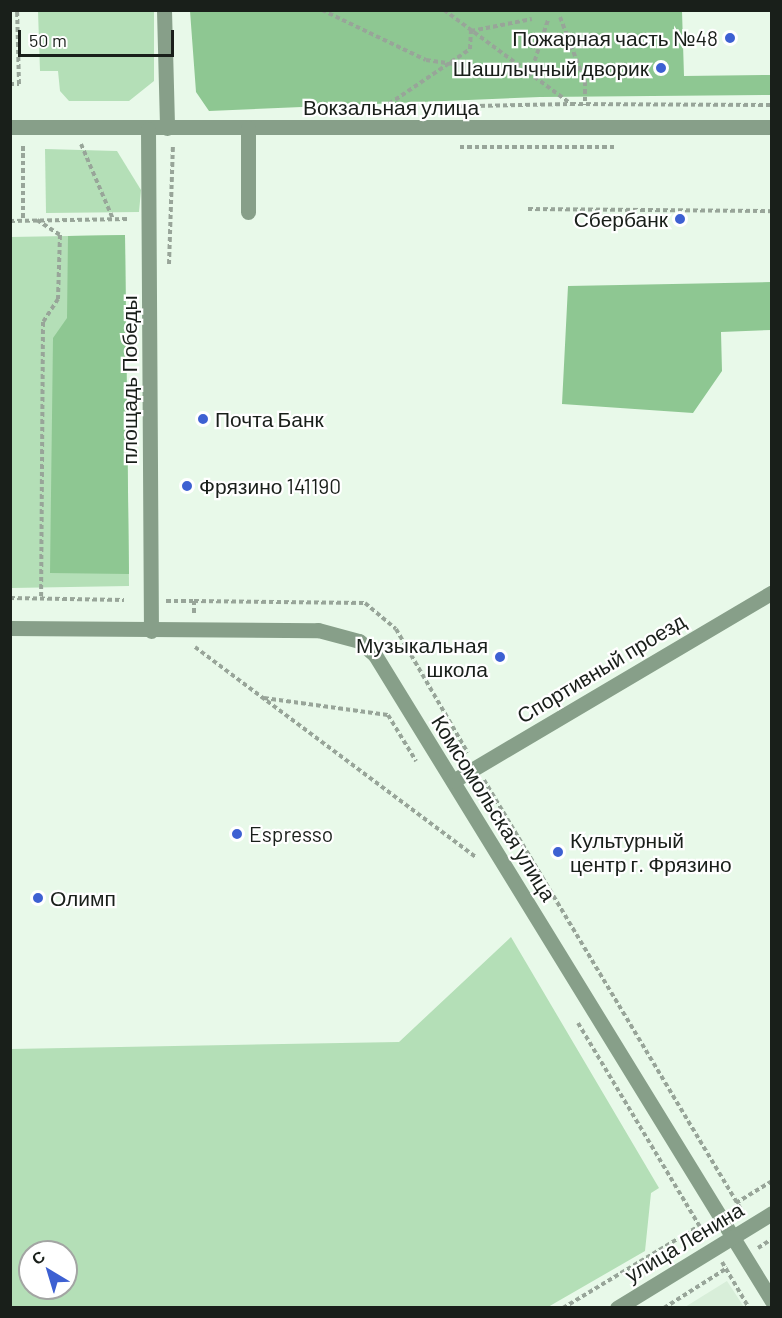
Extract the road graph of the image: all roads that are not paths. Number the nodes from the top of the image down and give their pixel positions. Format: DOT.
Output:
graph roads {
  1 [pos="164,10"];
  2 [pos="10,127"];
  3 [pos="771,127"];
  4 [pos="248,128"];
  5 [pos="148,129"];
  6 [pos="167,129"];
  7 [pos="248,212"];
  8 [pos="771,592"];
  9 [pos="10,628"];
  10 [pos="152,631"];
  11 [pos="453,781"];
  12 [pos="771,1213"];
  13 [pos="732,1237"];
  14 [pos="771,1301"];
  15 [pos="617,1308"];
  1 -- 6 [label="street"];
  2 -- 5 [label="street, Вокзальная улица"];
  3 -- 4 [label="street, Вокзальная улица"];
  4 -- 6 [label="street, Вокзальная улица"];
  4 -- 7 [label="street"];
  5 -- 6 [label="street, Вокзальная улица"];
  5 -- 10 [label="street, площадь Победы"];
  8 -- 11 [label="street, Спортивный проезд"];
  9 -- 10 [label="street, Комсомольская улица"];
  10 -- 11 [label="street, Комсомольская улица"];
  11 -- 13 [label="street, Комсомольская улица"];
  12 -- 13 [label="street, улица Ленина"];
  13 -- 14 [label="street, Комсомольская улица"];
  13 -- 15 [label="street, улица Ленина"];
}
